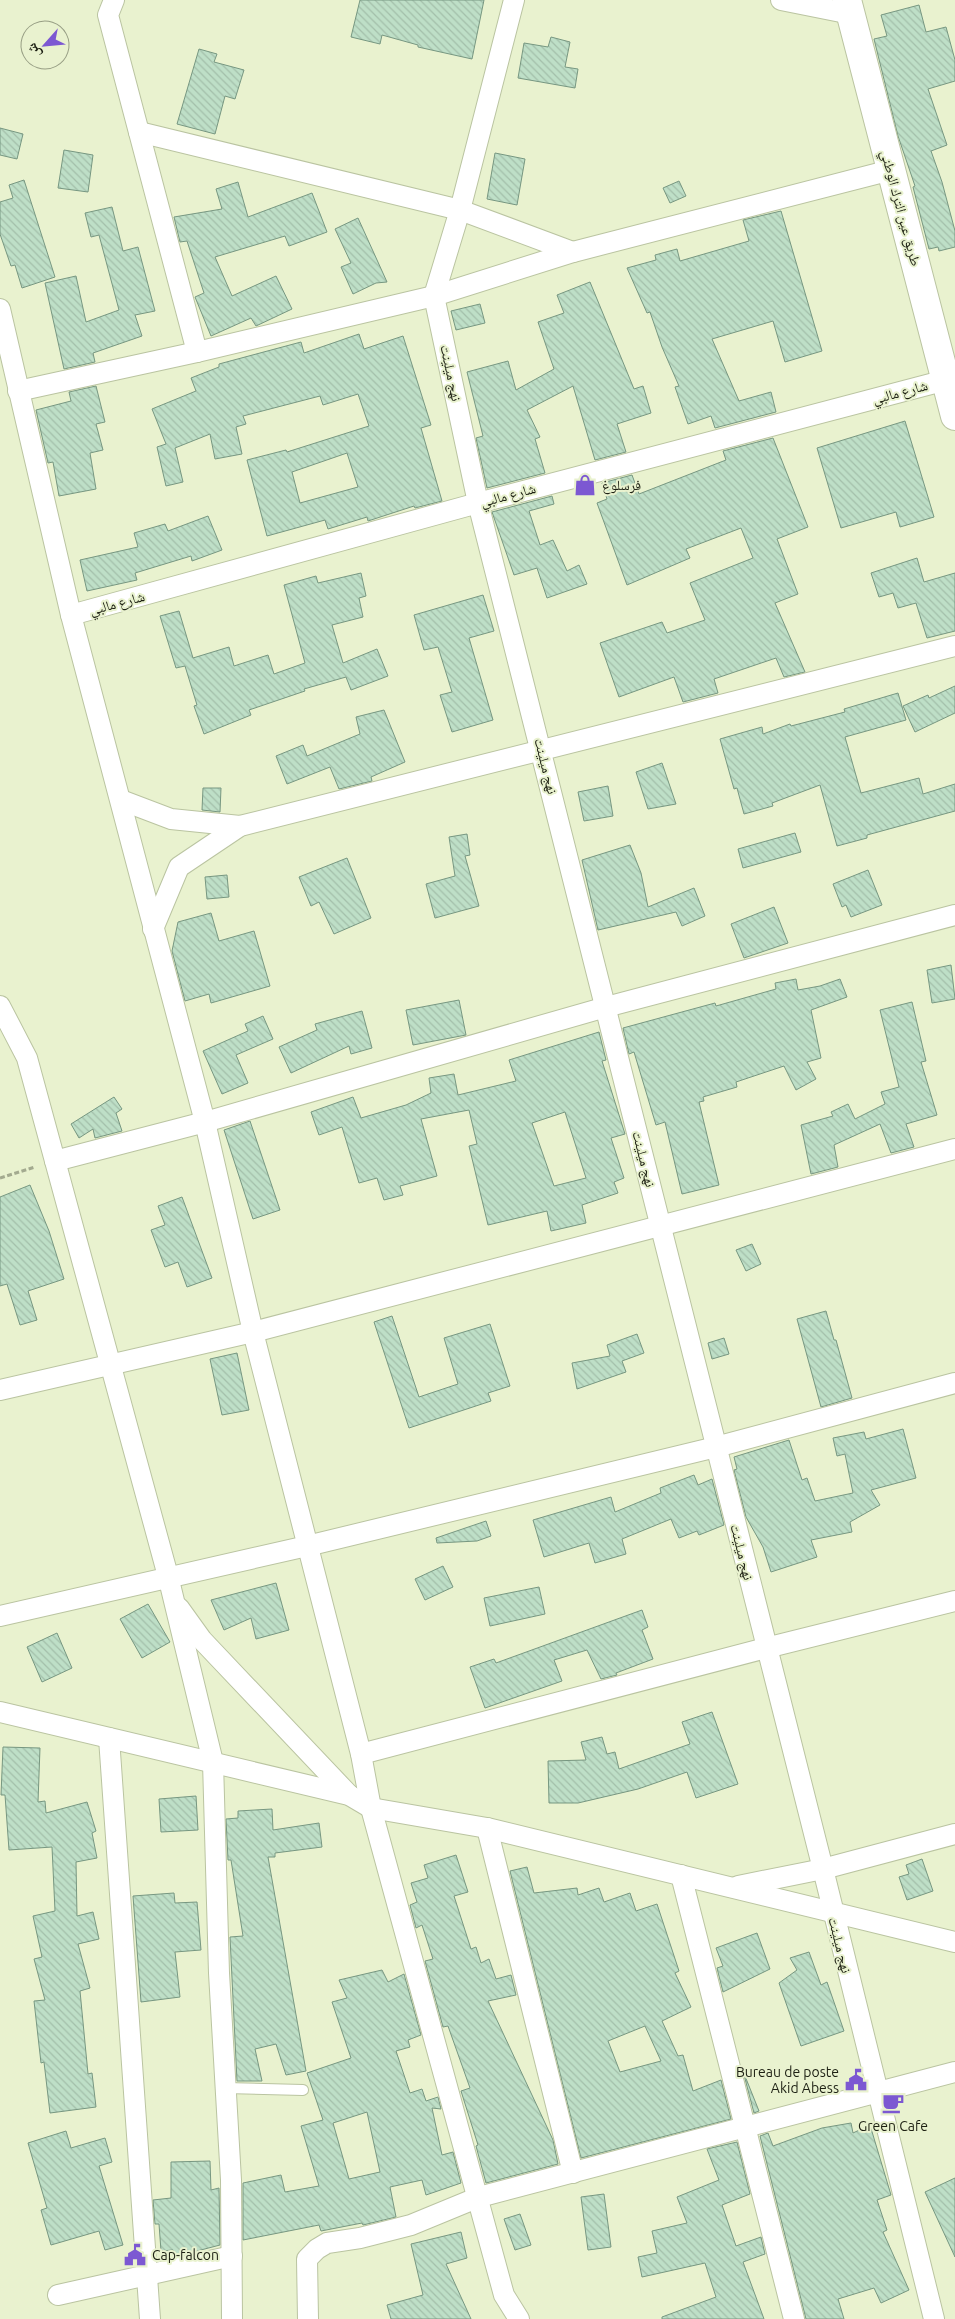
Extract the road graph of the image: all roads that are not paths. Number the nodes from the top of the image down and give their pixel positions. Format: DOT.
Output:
graph roads {
  1 [pos="114,0"];
  2 [pos="514,0"];
  3 [pos="781,0"];
  4 [pos="849,7"];
  5 [pos="139,132"];
  6 [pos="891,170"];
  7 [pos="460,210"];
  8 [pos="573,252"];
  9 [pos="434,296"];
  10 [pos="0,309"];
  11 [pos="197,352"];
  12 [pos="946,380"];
  13 [pos="18,391"];
  14 [pos="955,416"];
  15 [pos="478,503"];
  16 [pos="71,616"];
  17 [pos="955,646"];
  18 [pos="542,750"];
  19 [pos="121,800"];
  20 [pos="240,826"];
  21 [pos="955,915"];
  22 [pos="153,929"];
  23 [pos="0,1006"];
  24 [pos="606,1007"];
  25 [pos="6,1023"];
  26 [pos="204,1122"];
  27 [pos="955,1149"];
  28 [pos="55,1161"];
  29 [pos="660,1226"];
  30 [pos="252,1332"];
  31 [pos="111,1363"];
  32 [pos="955,1383"];
  33 [pos="0,1390"];
  34 [pos="716,1447"];
  35 [pos="306,1546"];
  36 [pos="168,1576"];
  37 [pos="173,1600"];
  38 [pos="955,1601"];
  39 [pos="0,1616"];
  40 [pos="766,1648"];
  41 [pos="0,1712"];
  42 [pos="109,1738"];
  43 [pos="361,1754"];
  44 [pos="213,1762"];
  45 [pos="350,1795"];
  46 [pos="371,1808"];
  47 [pos="487,1828"];
  48 [pos="955,1834"];
  49 [pos="823,1869"];
  50 [pos="681,1875"];
  51 [pos="731,1887"];
  52 [pos="832,1912"];
  53 [pos="955,1942"];
  54 [pos="955,2072"];
  55 [pos="226,2088"];
  56 [pos="303,2090"];
  57 [pos="877,2092"];
  58 [pos="744,2127"];
  59 [pos="573,2173"];
  60 [pos="479,2198"];
  61 [pos="232,2256"];
  62 [pos="147,2276"];
  63 [pos="58,2295"];
  64 [pos="150,2319"];
  65 [pos="232,2319"];
  66 [pos="308,2319"];
  67 [pos="519,2319"];
  68 [pos="794,2319"];
  69 [pos="934,2319"];
  1 -- 5 [label="street"];
  2 -- 7 [label="street, نهج ميلينت"];
  3 -- 4 [label="street"];
  4 -- 6 [label="main road, طريق عين الترك الوطني"];
  5 -- 7 [label="street"];
  5 -- 11 [label="street"];
  6 -- 8 [label="street"];
  6 -- 12 [label="main road, طريق عين الترك الوطني"];
  7 -- 8 [label="street"];
  7 -- 9 [label="street, نهج ميلينت"];
  8 -- 9 [label="street"];
  9 -- 11 [label="street"];
  9 -- 15 [label="street, نهج ميلينت"];
  10 -- 13 [label="street"];
  11 -- 13 [label="street"];
  12 -- 14 [label="main road, طريق عين الترك الوطني"];
  12 -- 15 [label="street, شارع مالبي"];
  13 -- 16 [label="street"];
  15 -- 16 [label="street, شارع مالبي"];
  15 -- 18 [label="street, نهج ميلينت"];
  16 -- 19 [label="street"];
  17 -- 18 [label="street"];
  18 -- 20 [label="street"];
  18 -- 24 [label="street, نهج ميلينت"];
  19 -- 20 [label="street"];
  19 -- 22 [label="street"];
  20 -- 22 [label="street"];
  21 -- 24 [label="street"];
  22 -- 26 [label="street"];
  23 -- 25 [label="street"];
  24 -- 26 [label="street"];
  24 -- 29 [label="street, نهج ميلينت"];
  25 -- 28 [label="street"];
  26 -- 28 [label="street"];
  26 -- 30 [label="street"];
  27 -- 29 [label="street"];
  28 -- 31 [label="street"];
  29 -- 30 [label="street"];
  29 -- 34 [label="street, نهج ميلينت"];
  30 -- 31 [label="street"];
  30 -- 35 [label="street"];
  31 -- 33 [label="street"];
  31 -- 36 [label="street"];
  32 -- 34 [label="street"];
  34 -- 35 [label="street"];
  34 -- 40 [label="street, نهج ميلينت"];
  35 -- 36 [label="street"];
  35 -- 43 [label="street"];
  36 -- 37 [label="street"];
  36 -- 39 [label="street"];
  37 -- 44 [label="street"];
  37 -- 45 [label="street"];
  38 -- 40 [label="street"];
  40 -- 43 [label="street"];
  40 -- 49 [label="street, نهج ميلينت"];
  41 -- 42 [label="street"];
  42 -- 44 [label="street"];
  42 -- 62 [label="street"];
  43 -- 46 [label="street"];
  44 -- 45 [label="street"];
  44 -- 55 [label="street"];
  45 -- 46 [label="street"];
  46 -- 47 [label="street"];
  46 -- 60 [label="street"];
  47 -- 50 [label="street"];
  47 -- 59 [label="street"];
  48 -- 49 [label="street"];
  49 -- 51 [label="street"];
  49 -- 52 [label="street, نهج ميلينت"];
  50 -- 51 [label="street"];
  50 -- 58 [label="street"];
  51 -- 52 [label="street"];
  52 -- 53 [label="street"];
  52 -- 57 [label="street, نهج ميلينت"];
  54 -- 57 [label="street"];
  55 -- 56 [label="lane"];
  55 -- 61 [label="street"];
  57 -- 58 [label="street"];
  57 -- 69 [label="street, نهج ميلينت"];
  58 -- 59 [label="street"];
  58 -- 68 [label="street"];
  59 -- 60 [label="street"];
  60 -- 66 [label="street"];
  60 -- 67 [label="street"];
  61 -- 62 [label="street"];
  61 -- 65 [label="street"];
  62 -- 63 [label="street"];
  62 -- 64 [label="street"];
}
